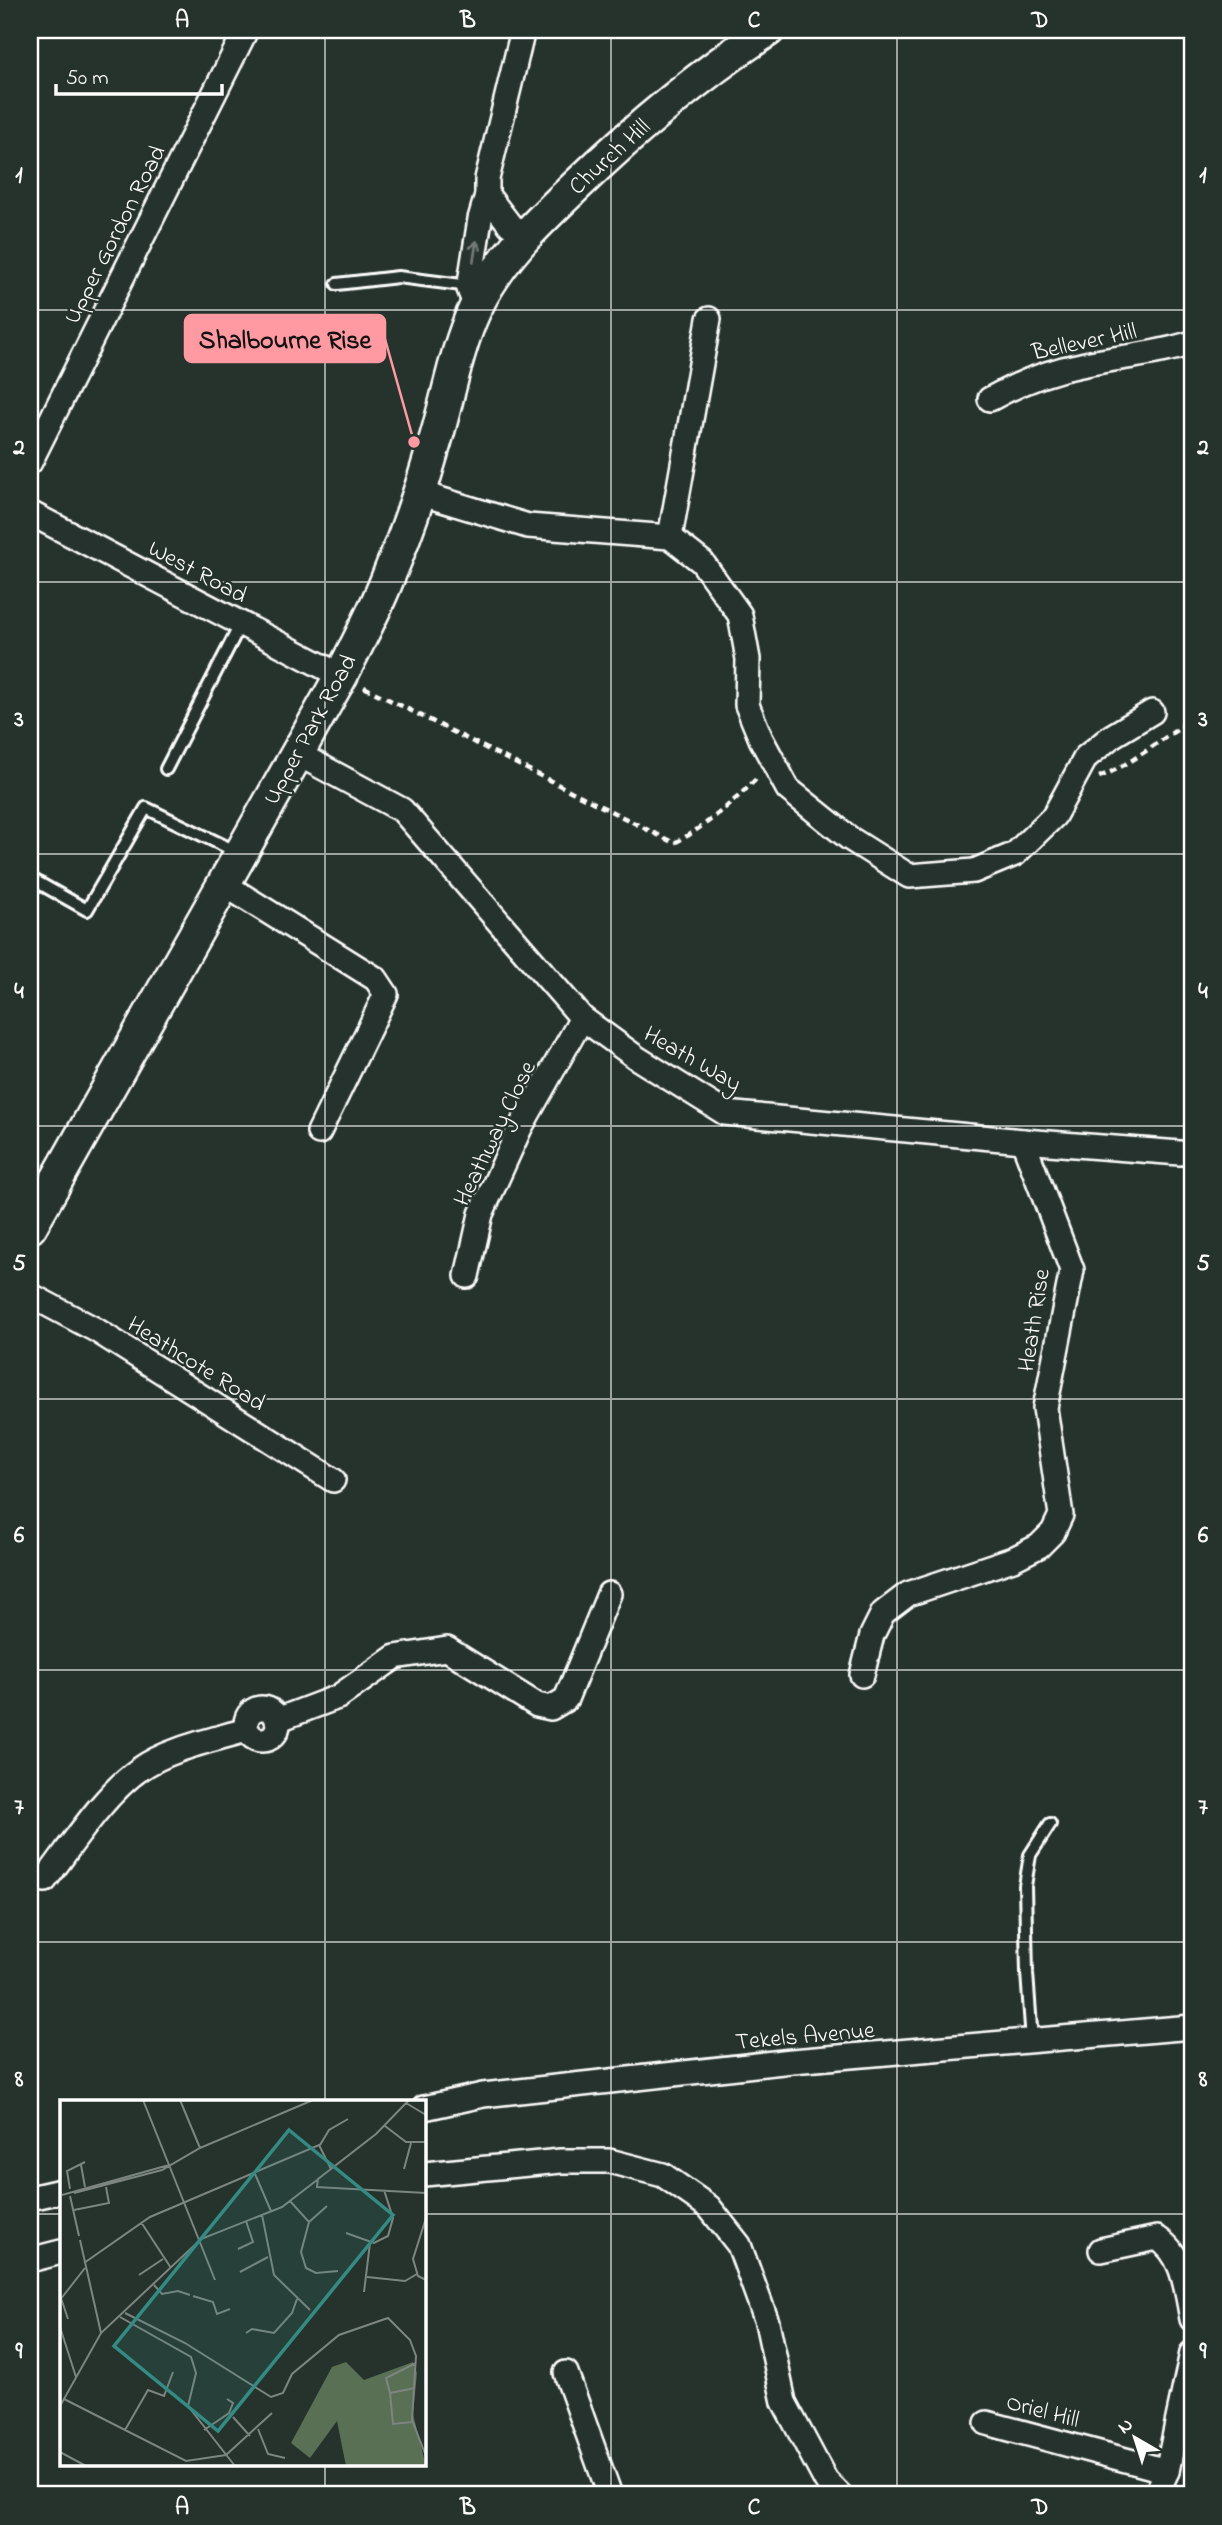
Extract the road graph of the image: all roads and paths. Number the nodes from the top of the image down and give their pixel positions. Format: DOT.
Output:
graph roads {
  1 [pos="246,30"];
  2 [pos="521,30"];
  3 [pos="768,30"];
  4 [pos="487,195"];
  5 [pos="525,234"];
  6 [pos="337,284"];
  7 [pos="473,297"];
  8 [pos="709,319"];
  9 [pos="1192,343"];
  10 [pos="990,399"];
  11 [pos="30,462"];
  12 [pos="419,493"];
  13 [pos="30,513"];
  14 [pos="670,537"];
  15 [pos="241,623"];
  16 [pos="341,676"];
  17 [pos="1152,712"];
  18 [pos="1192,721"];
  19 [pos="296,752"];
  20 [pos="775,768"];
  21 [pos="166,769"];
  22 [pos="1071,783"];
  23 [pos="239,853"];
  24 [pos="30,878"];
  25 [pos="222,883"];
  26 [pos="582,1018"];
  27 [pos="319,1132"];
  28 [pos="1023,1141"];
  29 [pos="1180,1153"];
  30 [pos="30,1227"];
  31 [pos="467,1276"];
  32 [pos="30,1295"];
  33 [pos="333,1480"];
  34 [pos="609,1594"];
  35 [pos="862,1675"];
  36 [pos="1051,1824"];
  37 [pos="30,1877"];
  38 [pos="1192,2027"];
  39 [pos="1032,2041"];
  40 [pos="425,2108"];
  41 [pos="425,2174"];
  42 [pos="60,2190"];
  43 [pos="30,2198"];
  44 [pos="1101,2250"];
  45 [pos="60,2252"];
  46 [pos="30,2260"];
  47 [pos="1192,2319"];
  48 [pos="1192,2353"];
  49 [pos="566,2373"];
  50 [pos="987,2423"];
  51 [pos="1167,2471"];
  52 [pos="610,2495"];
  53 [pos="840,2495"];
  54 [pos="1156,2495"];
  1 -- 11 [label="street, Upper Gordon Road"];
  2 -- 4 [label="street, Upper Park Road"];
  3 -- 5 [label="street, Church Hill"];
  4 -- 5 [label="street"];
  7 -- 4 [label="street, Upper Park Road, one-way"];
  5 -- 7 [label="street, Church Hill"];
  6 -- 7 [label="lane"];
  7 -- 12 [label="street, Upper Park Road"];
  8 -- 14 [label="street"];
  9 -- 10 [label="street, Bellever Hill"];
  12 -- 14 [label="street"];
  12 -- 16 [label="street, Upper Park Road"];
  13 -- 15 [label="street, West Road"];
  14 -- 20 [label="street"];
  15 -- 16 [label="street, West Road"];
  15 -- 21 [label="lane"];
  16 -- 19 [label="street, Upper Park Road"];
  16 -- 20 [label="path"];
  17 -- 22 [label="street"];
  18 -- 22 [label="path"];
  19 -- 23 [label="street, Upper Park Road"];
  19 -- 26 [label="street, Heath Way"];
  20 -- 22 [label="street"];
  23 -- 24 [label="lane"];
  23 -- 25 [label="street, Upper Park Road"];
  25 -- 27 [label="street"];
  25 -- 30 [label="street, Upper Park Road"];
  26 -- 28 [label="street, Heath Way"];
  26 -- 31 [label="street, Heathway Close"];
  28 -- 29 [label="street, Heath Way"];
  28 -- 35 [label="street, Heath Rise"];
  32 -- 33 [label="street, Heathcote Road"];
  34 -- 37 [label="street"];
  36 -- 39 [label="lane"];
  38 -- 39 [label="street, Tekels Avenue"];
  39 -- 40 [label="street, Tekels Avenue"];
  41 -- 53 [label="street"];
  42 -- 43 [label="street"];
  44 -- 47 [label="street"];
  45 -- 46 [label="street"];
  48 -- 51 [label="street"];
  49 -- 52 [label="street"];
  50 -- 51 [label="street, Oriel Hill"];
  51 -- 54 [label="street"];
}
